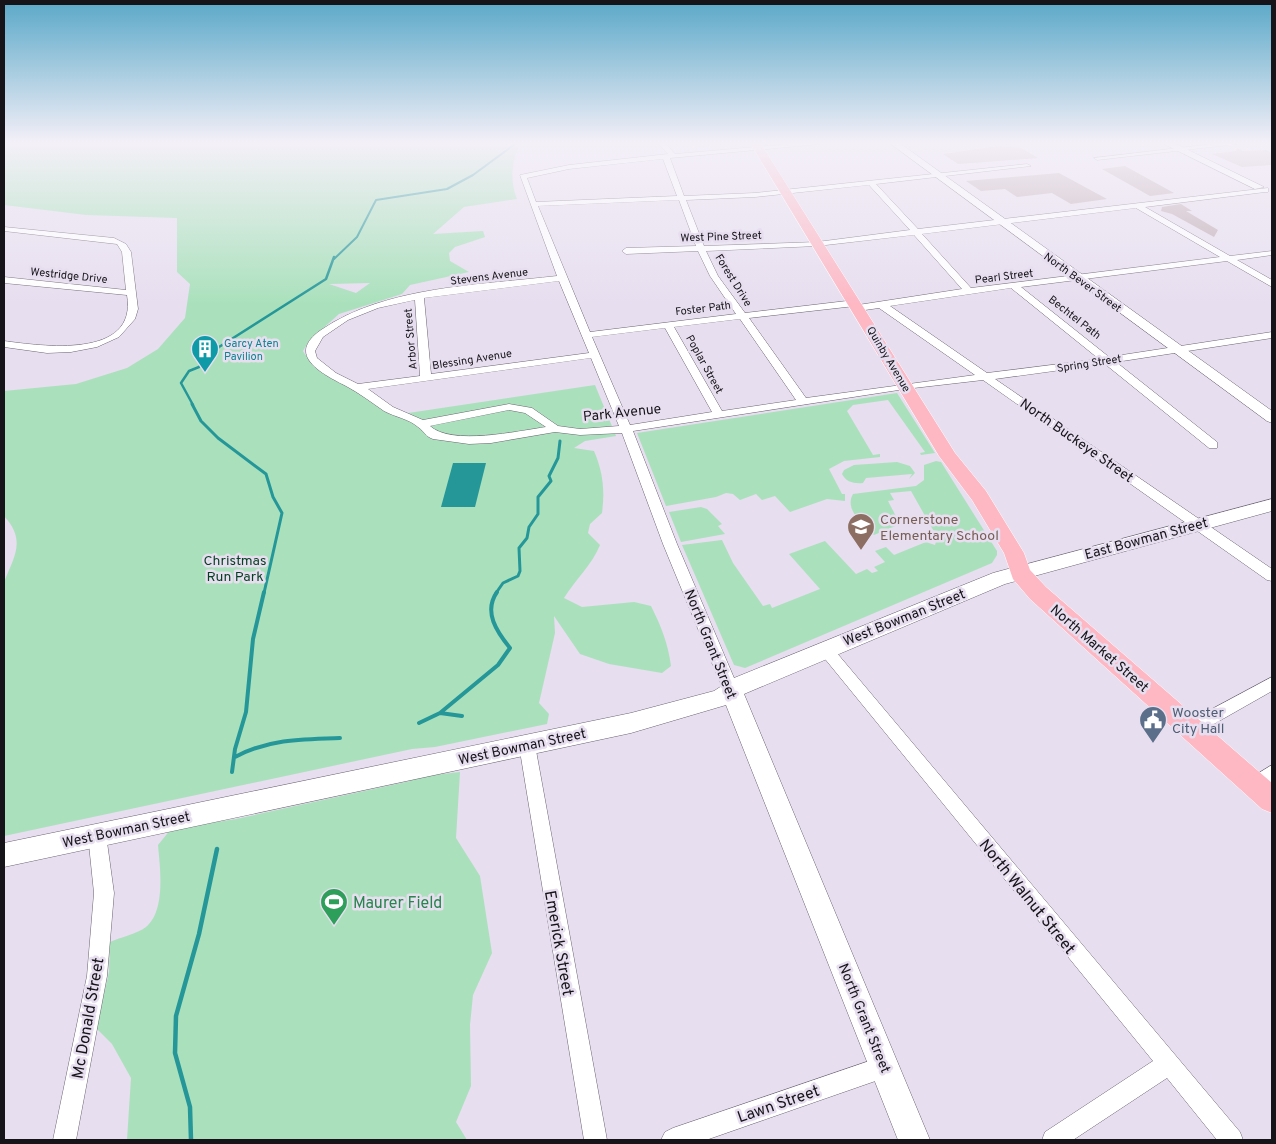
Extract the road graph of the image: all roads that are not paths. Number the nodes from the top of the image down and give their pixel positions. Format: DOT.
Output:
graph roads {
  1 [pos="531,197"];
  2 [pos="694,197"];
  3 [pos="789,197"];
  4 [pos="883,197"];
  5 [pos="967,197"];
  6 [pos="1202,197"];
  7 [pos="683,198"];
  8 [pos="533,204"];
  9 [pos="1137,205"];
  10 [pos="1000,221"];
  11 [pos="4,229"];
  12 [pos="913,232"];
  13 [pos="817,244"];
  14 [pos="701,249"];
  15 [pos="626,251"];
  16 [pos="1272,253"];
  17 [pos="1229,258"];
  18 [pos="562,278"];
  19 [pos="1078,278"];
  20 [pos="4,280"];
  21 [pos="1272,284"];
  22 [pos="1014,286"];
  23 [pos="969,291"];
  24 [pos="131,293"];
  25 [pos="419,296"];
  26 [pos="882,304"];
  27 [pos="857,306"];
  28 [pos="741,316"];
  29 [pos="668,325"];
  30 [pos="585,334"];
  31 [pos="1272,335"];
  32 [pos="4,344"];
  33 [pos="1176,350"];
  34 [pos="594,354"];
  35 [pos="1108,359"];
  36 [pos="986,377"];
  37 [pos="426,379"];
  38 [pos="385,384"];
  39 [pos="905,386"];
  40 [pos="354,388"];
  41 [pos="373,398"];
  42 [pos="803,402"];
  43 [pos="720,415"];
  44 [pos="1272,418"];
  45 [pos="422,424"];
  46 [pos="555,429"];
  47 [pos="626,429"];
  48 [pos="1212,445"];
  49 [pos="1272,505"];
  50 [pos="1193,521"];
  51 [pos="1021,573"];
  52 [pos="1272,576"];
  53 [pos="826,650"];
  54 [pos="1272,683"];
  55 [pos="732,692"];
  56 [pos="1192,728"];
  57 [pos="526,745"];
  58 [pos="1266,786"];
  59 [pos="97,835"];
  60 [pos="4,855"];
  61 [pos="1167,1065"];
  62 [pos="884,1067"];
  63 [pos="64,1140"];
  64 [pos="596,1140"];
  65 [pos="673,1140"];
  66 [pos="914,1140"];
  67 [pos="1053,1140"];
  68 [pos="1232,1140"];
  1 -- 8 [label="street, North Grant Street"];
  2 -- 7 [label="street"];
  3 -- 13 [label="main road, Quinby Avenue"];
  4 -- 12 [label="street"];
  5 -- 10 [label="street, North Bever Street"];
  6 -- 9 [label="street, West Pine Street"];
  7 -- 8 [label="street"];
  7 -- 14 [label="street, Forest Drive"];
  8 -- 18 [label="street, North Grant Street"];
  9 -- 10 [label="street, West Pine Street"];
  9 -- 17 [label="street"];
  10 -- 12 [label="street, West Pine Street"];
  10 -- 19 [label="street, North Bever Street"];
  11 -- 24 [label="street"];
  12 -- 13 [label="street, West Pine Street"];
  12 -- 23 [label="street"];
  13 -- 14 [label="street, West Pine Street"];
  13 -- 27 [label="main road, Quinby Avenue"];
  14 -- 15 [label="street, West Pine Street"];
  14 -- 28 [label="street, Forest Drive"];
  16 -- 17 [label="street, Pearl Street"];
  17 -- 19 [label="street, Pearl Street"];
  17 -- 21 [label="street"];
  18 -- 25 [label="street, Stevens Avenue"];
  18 -- 30 [label="street, North Grant Street"];
  19 -- 22 [label="street, Pearl Street"];
  19 -- 33 [label="street, North Bever Street"];
  20 -- 24 [label="street, Westridge Drive"];
  22 -- 23 [label="street, Pearl Street"];
  22 -- 35 [label="street, Bechtel Path"];
  23 -- 26 [label="street, Pearl Street"];
  24 -- 32 [label="street"];
  25 -- 37 [label="street, Arbor Street"];
  25 -- 40 [label="street, Stevens Avenue"];
  26 -- 27 [label="street, Pearl Street"];
  26 -- 36 [label="street, North Buckeye Street"];
  27 -- 28 [label="street, Foster Path"];
  27 -- 39 [label="main road, Quinby Avenue"];
  28 -- 29 [label="street, Foster Path"];
  28 -- 42 [label="street, Forest Drive"];
  29 -- 30 [label="street, Foster Path"];
  29 -- 43 [label="street, Poplar Street"];
  30 -- 34 [label="street, North Grant Street"];
  31 -- 33 [label="street, Spring Street"];
  33 -- 35 [label="street, Spring Street"];
  33 -- 44 [label="street, North Bever Street"];
  34 -- 37 [label="street, Blessing Avenue"];
  34 -- 47 [label="street, North Grant Street"];
  35 -- 36 [label="street, Spring Street"];
  35 -- 48 [label="street, Bechtel Path"];
  36 -- 39 [label="street, Spring Street"];
  36 -- 50 [label="street, North Buckeye Street"];
  37 -- 38 [label="street, Blessing Avenue"];
  38 -- 40 [label="street, Blessing Avenue"];
  38 -- 41 [label="street"];
  39 -- 42 [label="street, Park Avenue"];
  39 -- 51 [label="main road, Quinby Avenue"];
  40 -- 41 [label="street, Park Avenue"];
  41 -- 45 [label="street, Park Avenue"];
  42 -- 43 [label="street, Park Avenue"];
  43 -- 47 [label="street, Park Avenue"];
  45 -- 46 [label="street, Park Avenue"];
  45 -- 46 [label="street"];
  46 -- 47 [label="street, Park Avenue"];
  47 -- 55 [label="street, North Grant Street"];
  49 -- 50 [label="street, East Bowman Street"];
  50 -- 51 [label="street, East Bowman Street"];
  50 -- 52 [label="street, North Buckeye Street"];
  51 -- 53 [label="street, West Bowman Street"];
  51 -- 56 [label="main road, North Market Street"];
  53 -- 55 [label="street, West Bowman Street"];
  53 -- 61 [label="street, North Walnut Street"];
  54 -- 56 [label="street"];
  55 -- 57 [label="street, West Bowman Street"];
  55 -- 62 [label="street, North Grant Street"];
  56 -- 58 [label="main road, North Market Street"];
  57 -- 59 [label="street, West Bowman Street"];
  57 -- 64 [label="street, Emerick Street"];
  59 -- 60 [label="street, West Bowman Street"];
  59 -- 63 [label="street, Mc Donald Street"];
  61 -- 67 [label="street"];
  61 -- 68 [label="street, North Walnut Street"];
  62 -- 65 [label="street, Lawn Street"];
  62 -- 66 [label="street, North Grant Street"];
}
